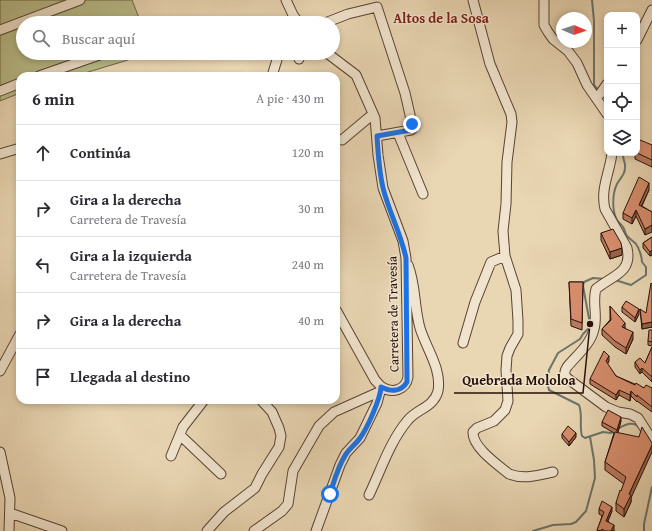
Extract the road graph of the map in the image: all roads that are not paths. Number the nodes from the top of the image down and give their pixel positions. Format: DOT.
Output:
graph roads {
  1 [pos="80,0"];
  2 [pos="286,0"];
  3 [pos="473,0"];
  4 [pos="544,0"];
  5 [pos="652,10"];
  6 [pos="37,16"];
  7 [pos="290,16"];
  8 [pos="340,17"];
  9 [pos="16,24"];
  10 [pos="0,30"];
  11 [pos="640,34"];
  12 [pos="86,60"];
  13 [pos="277,60"];
  14 [pos="336,60"];
  15 [pos="51,72"];
  16 [pos="273,72"];
  17 [pos="16,85"];
  18 [pos="602,90"];
  19 [pos="0,91"];
  20 [pos="374,114"];
  21 [pos="398,133"];
  22 [pos="377,136"];
  23 [pos="342,140"];
  24 [pos="16,149"];
  25 [pos="0,154"];
  26 [pos="612,156"];
  27 [pos="423,194"];
  28 [pos="505,256"];
  29 [pos="406,258"];
  30 [pos="340,317"];
  31 [pos="16,341"];
  32 [pos="463,343"];
  33 [pos="0,371"];
  34 [pos="381,389"];
  35 [pos="201,404"];
  36 [pos="265,404"];
  37 [pos="180,435"];
  38 [pos="652,440"];
  39 [pos="0,452"];
  40 [pos="171,456"];
  41 [pos="553,472"];
  42 [pos="221,474"];
  43 [pos="369,495"];
  44 [pos="10,513"];
  45 [pos="9,531"];
  46 [pos="62,531"];
  47 [pos="207,531"];
  48 [pos="254,531"];
  49 [pos="316,531"];
  1 -- 6 [label="street"];
  2 -- 7 [label="street"];
  3 -- 28 [label="street"];
  4 -- 18 [label="street"];
  5 -- 11 [label="street"];
  8 -- 21 [label="street"];
  9 -- 10 [label="street"];
  12 -- 15 [label="street"];
  13 -- 16 [label="street"];
  14 -- 20 [label="street, Carretera de Travesía"];
  17 -- 19 [label="street"];
  20 -- 22 [label="street, Carretera de Travesía"];
  20 -- 23 [label="street"];
  21 -- 22 [label="street"];
  21 -- 27 [label="street"];
  22 -- 29 [label="street, Carretera de Travesía"];
  24 -- 25 [label="street"];
  26 -- 38 [label="street"];
  28 -- 32 [label="street"];
  28 -- 41 [label="street"];
  29 -- 34 [label="street, Carretera de Travesía"];
  29 -- 43 [label="street"];
  30 -- 34 [label="street, Carretera de Travesía"];
  31 -- 33 [label="street"];
  34 -- 48 [label="street"];
  34 -- 49 [label="street"];
  35 -- 37 [label="street"];
  36 -- 47 [label="street"];
  37 -- 40 [label="street"];
  37 -- 42 [label="street"];
  39 -- 44 [label="street"];
  44 -- 45 [label="street"];
  44 -- 46 [label="street"];
}
